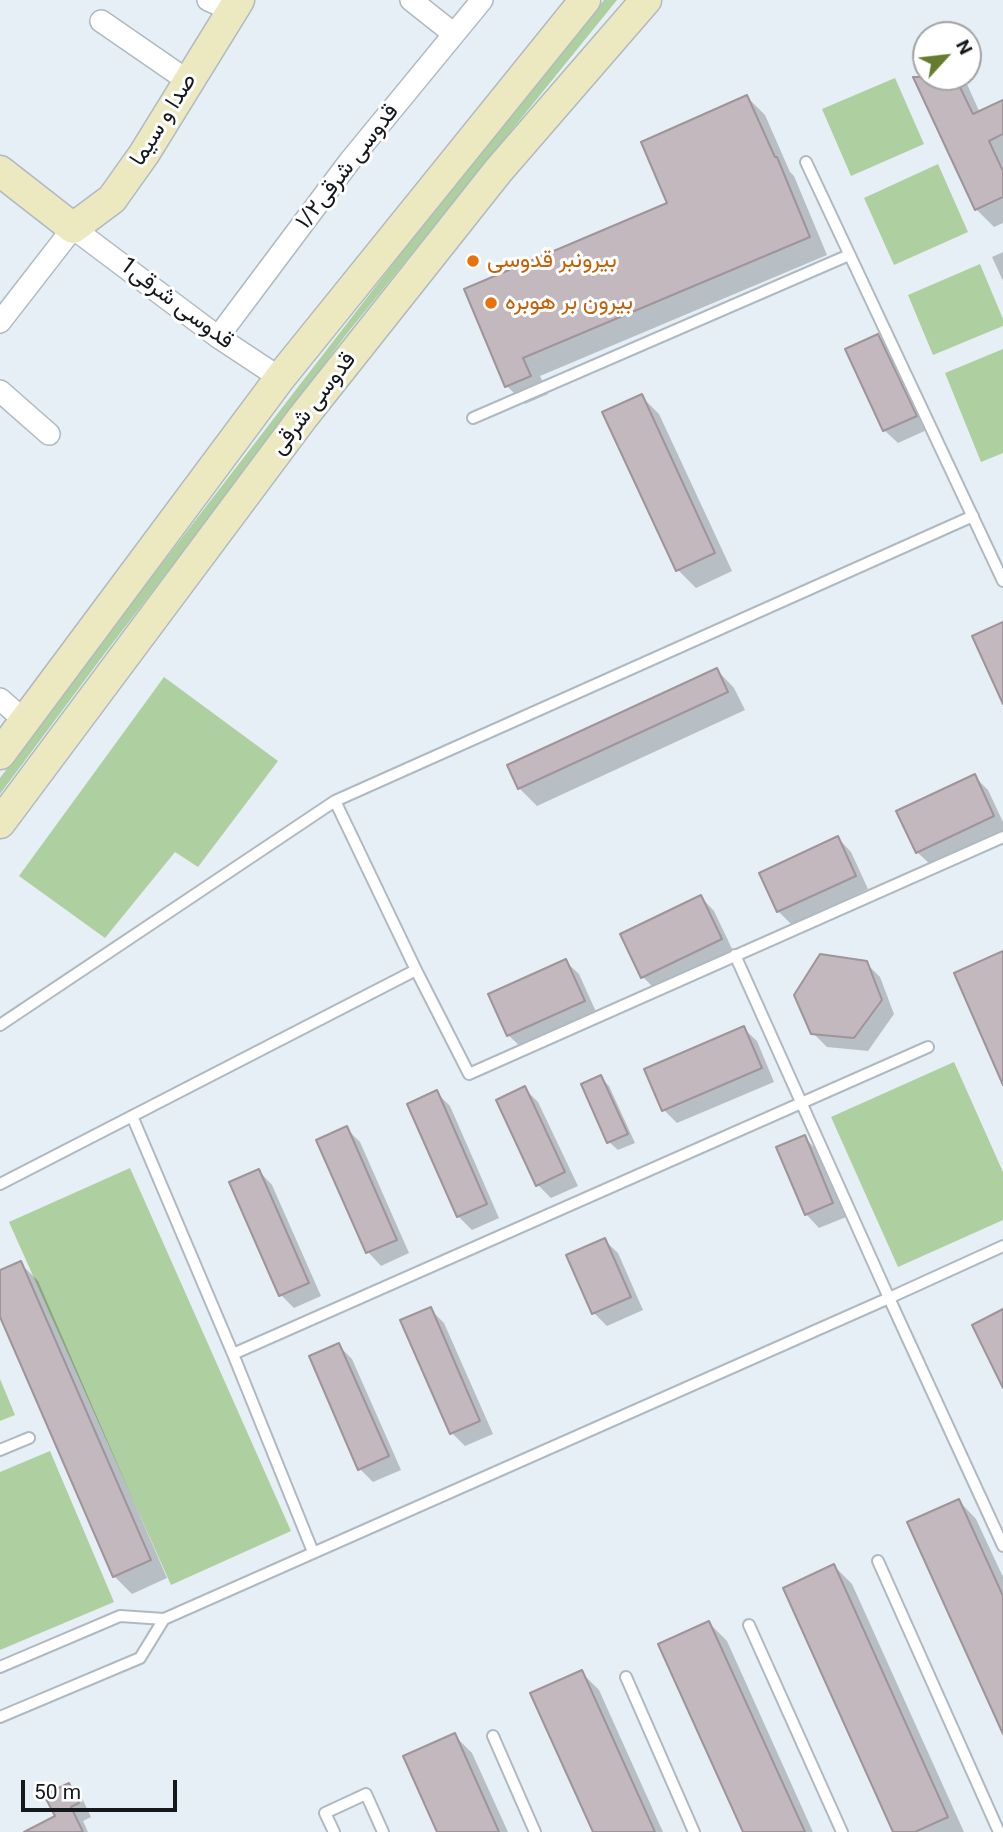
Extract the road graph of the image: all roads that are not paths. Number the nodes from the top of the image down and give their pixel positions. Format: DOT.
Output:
graph roads {
  1 [pos="411,0"];
  2 [pos="482,0"];
  3 [pos="585,0"];
  4 [pos="646,0"];
  5 [pos="227,4"];
  6 [pos="101,21"];
  7 [pos="454,34"];
  8 [pos="188,81"];
  9 [pos="806,162"];
  10 [pos="0,171"];
  11 [pos="74,228"];
  12 [pos="849,255"];
  13 [pos="0,323"];
  14 [pos="218,337"];
  15 [pos="280,378"];
  16 [pos="0,391"];
  17 [pos="473,418"];
  18 [pos="49,434"];
  19 [pos="973,516"];
  20 [pos="1003,581"];
  21 [pos="0,699"];
  22 [pos="25,721"];
  23 [pos="0,754"];
  24 [pos="335,801"];
  25 [pos="0,823"];
  26 [pos="1003,837"];
  27 [pos="735,956"];
  28 [pos="416,970"];
  29 [pos="0,1025"];
  30 [pos="928,1047"];
  31 [pos="802,1103"];
  32 [pos="132,1116"];
  33 [pos="0,1184"];
  34 [pos="1003,1246"];
  35 [pos="888,1298"];
  36 [pos="233,1354"];
  37 [pos="29,1438"];
  38 [pos="0,1450"];
  39 [pos="1003,1546"];
  40 [pos="313,1552"];
  41 [pos="878,1561"];
  42 [pos="164,1619"];
  43 [pos="749,1625"];
  44 [pos="0,1667"];
  45 [pos="626,1677"];
  46 [pos="0,1717"];
  47 [pos="493,1736"];
  48 [pos="334,1832"];
  49 [pos="383,1832"];
  50 [pos="536,1832"];
  51 [pos="694,1832"];
  52 [pos="842,1832"];
  53 [pos="999,1832"];
  1 -- 7 [label="street"];
  2 -- 7 [label="street, قدوسی شرقی۱/۲"];
  3 -- 15 [label="main road, قدوسی شرقی"];
  4 -- 25 [label="main road, قدوسی شرقی"];
  5 -- 8 [label="main road, صدا و سیما"];
  6 -- 8 [label="street"];
  7 -- 14 [label="street, قدوسی شرقی۱/۲"];
  8 -- 11 [label="main road, صدا و سیما"];
  9 -- 12 [label="lane"];
  10 -- 11 [label="main road"];
  11 -- 13 [label="street"];
  11 -- 14 [label="street, 1قدوسی شرقی"];
  12 -- 17 [label="lane"];
  12 -- 19 [label="lane"];
  14 -- 15 [label="street, 1قدوسی شرقی"];
  15 -- 22 [label="main road, قدوسی شرقی"];
  16 -- 18 [label="street"];
  19 -- 20 [label="lane"];
  19 -- 24 [label="lane"];
  21 -- 22 [label="street"];
  22 -- 23 [label="main road, قدوسی شرقی"];
  24 -- 28 [label="lane"];
  24 -- 29 [label="lane"];
  26 -- 27 [label="lane"];
  27 -- 28 [label="lane"];
  27 -- 31 [label="lane"];
  28 -- 32 [label="lane"];
  30 -- 31 [label="lane"];
  31 -- 35 [label="lane"];
  31 -- 36 [label="lane"];
  32 -- 33 [label="lane"];
  32 -- 36 [label="lane"];
  34 -- 35 [label="lane"];
  35 -- 39 [label="lane"];
  35 -- 40 [label="lane"];
  36 -- 40 [label="lane"];
  37 -- 38 [label="lane"];
  40 -- 42 [label="lane"];
  41 -- 53 [label="lane"];
  42 -- 44 [label="lane"];
  42 -- 46 [label="lane"];
  43 -- 52 [label="lane"];
  45 -- 51 [label="lane"];
  47 -- 50 [label="lane"];
  48 -- 49 [label="lane"];
}
